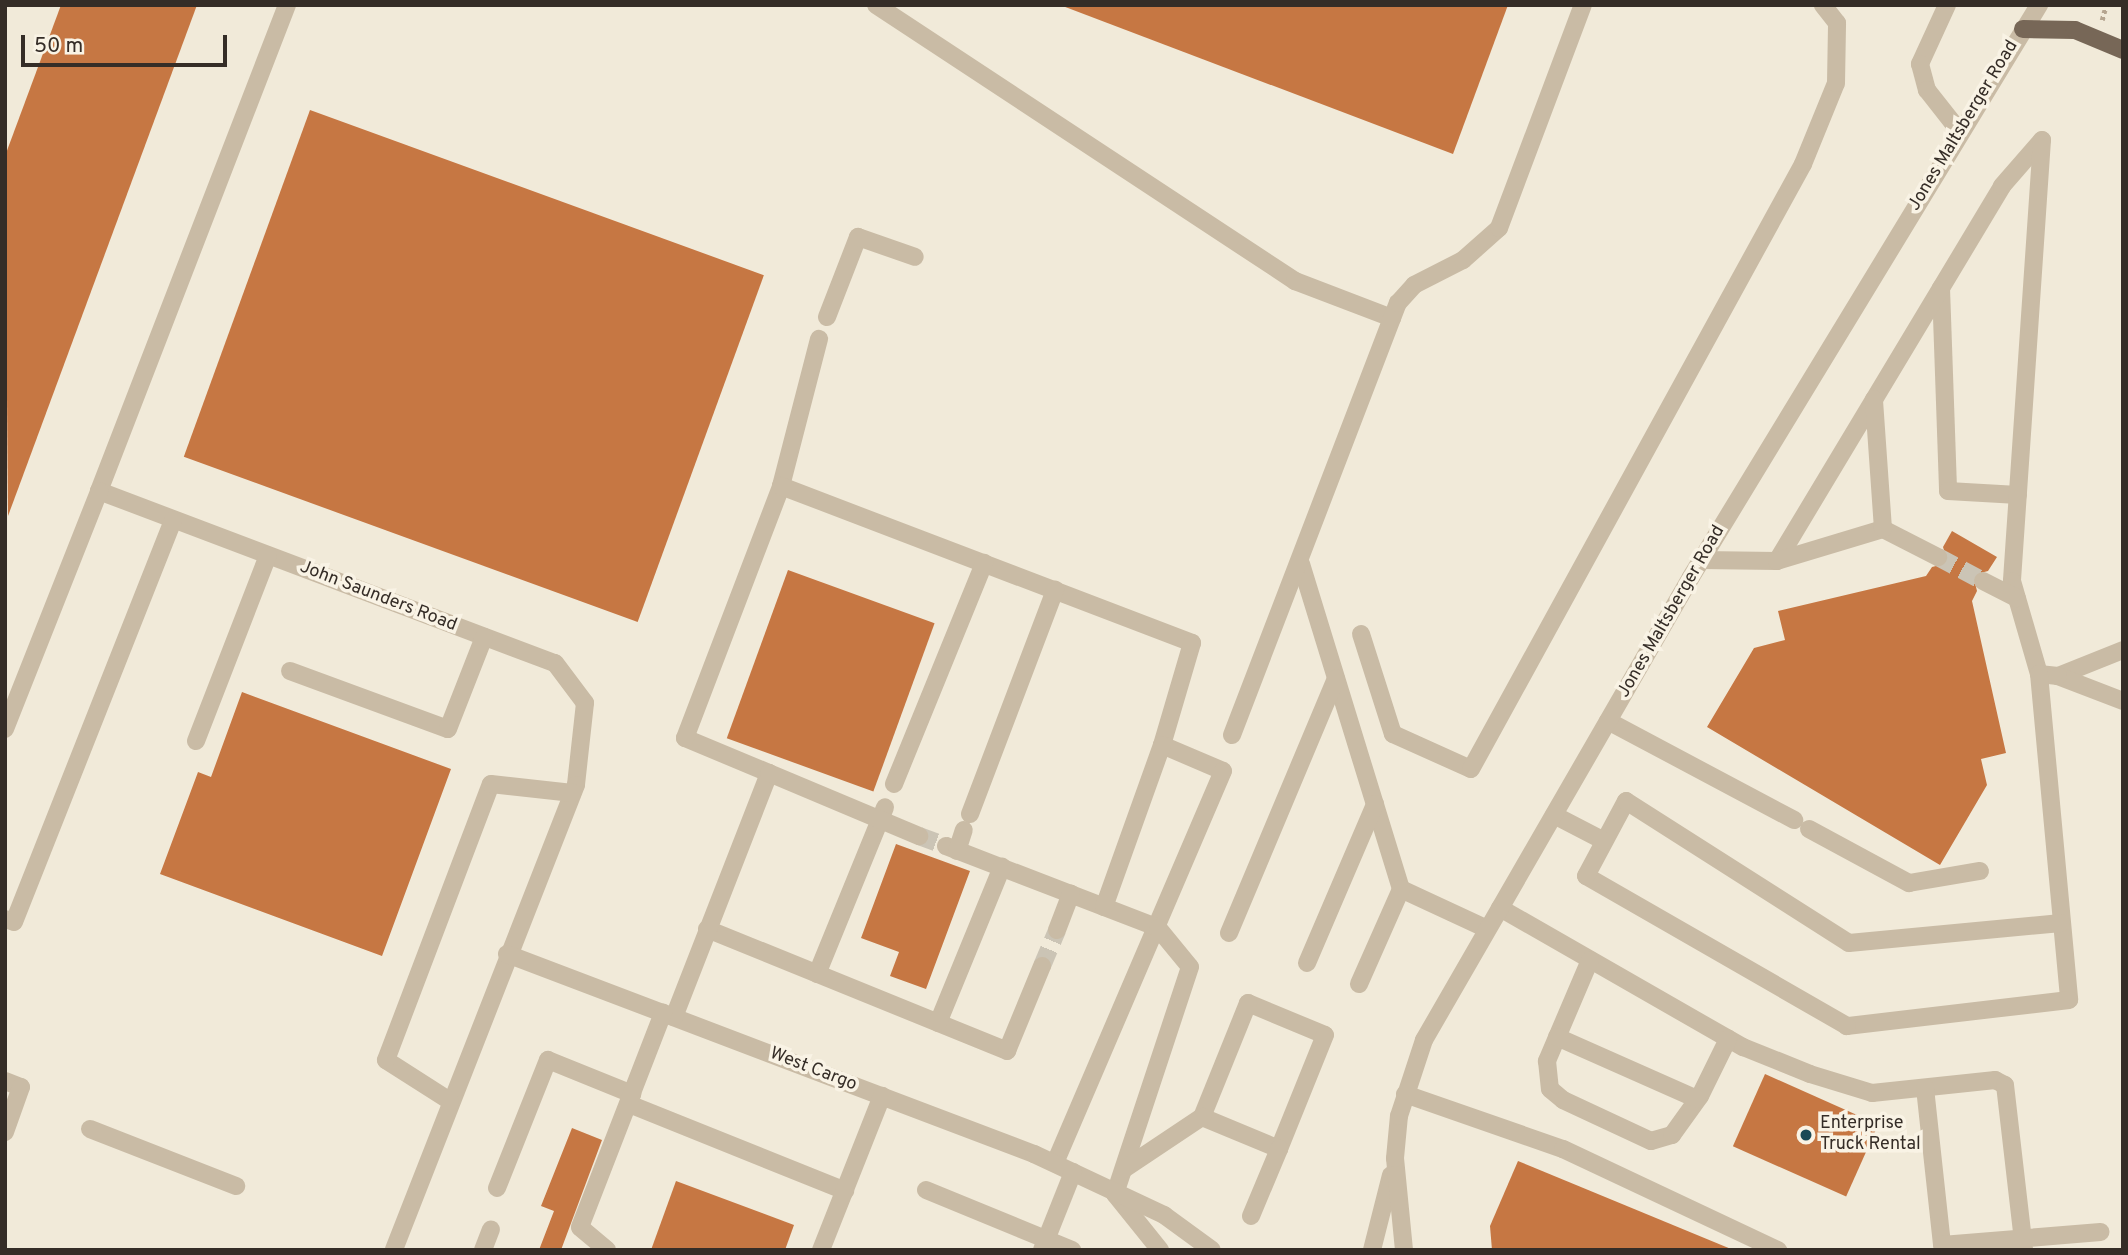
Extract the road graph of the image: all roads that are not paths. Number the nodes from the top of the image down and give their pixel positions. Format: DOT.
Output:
graph roads {
  1 [pos="287,5"];
  2 [pos="876,5"];
  3 [pos="1583,5"];
  4 [pos="1823,5"];
  5 [pos="1947,5"];
  6 [pos="2039,5"];
  7 [pos="2023,29"];
  8 [pos="2123,50"];
  9 [pos="1960,132"];
  10 [pos="915,257"];
  11 [pos="1941,288"];
  12 [pos="827,317"];
  13 [pos="1392,318"];
  14 [pos="818,340"];
  15 [pos="1874,399"];
  16 [pos="781,486"];
  17 [pos="99,491"];
  18 [pos="2018,495"];
  19 [pos="173,520"];
  20 [pos="1883,529"];
  21 [pos="268,555"];
  22 [pos="1938,557"];
  23 [pos="1701,560"];
  24 [pos="1777,561"];
  25 [pos="984,563"];
  26 [pos="1301,564"];
  27 [pos="1983,580"];
  28 [pos="1055,590"];
  29 [pos="2017,598"];
  30 [pos="1361,634"];
  31 [pos="484,636"];
  32 [pos="2123,650"];
  33 [pos="290,671"];
  34 [pos="2039,674"];
  35 [pos="2058,676"];
  36 [pos="1336,679"];
  37 [pos="2123,701"];
  38 [pos="1608,721"];
  39 [pos="5,729"];
  40 [pos="1232,735"];
  41 [pos="196,741"];
  42 [pos="1163,746"];
  43 [pos="769,774"];
  44 [pos="894,785"];
  45 [pos="573,793"];
  46 [pos="1375,804"];
  47 [pos="882,813"];
  48 [pos="1554,815"];
  49 [pos="919,836"];
  50 [pos="1604,841"];
  51 [pos="1002,867"];
  52 [pos="1980,871"];
  53 [pos="1401,889"];
  54 [pos="1071,894"];
  55 [pos="1104,907"];
  56 [pos="1500,908"];
  57 [pos="5,919"];
  58 [pos="2061,923"];
  59 [pos="1158,928"];
  60 [pos="707,929"];
  61 [pos="1488,929"];
  62 [pos="1056,930"];
  63 [pos="1229,933"];
  64 [pos="507,954"];
  65 [pos="1590,960"];
  66 [pos="1307,963"];
  67 [pos="1042,966"];
  68 [pos="817,974"];
  69 [pos="1359,984"];
  70 [pos="668,1015"];
  71 [pos="938,1023"];
  72 [pos="1558,1037"];
  73 [pos="1728,1039"];
  74 [pos="5,1081"];
  75 [pos="1925,1088"];
  76 [pos="1405,1094"];
  77 [pos="883,1096"];
  78 [pos="630,1099"];
  79 [pos="1697,1099"];
  80 [pos="450,1101"];
  81 [pos="1202,1117"];
  82 [pos="90,1129"];
  83 [pos="5,1132"];
  84 [pos="1279,1149"];
  85 [pos="1395,1158"];
  86 [pos="1055,1163"];
  87 [pos="1124,1169"];
  88 [pos="1073,1172"];
  89 [pos="236,1186"];
  90 [pos="497,1188"];
  91 [pos="926,1190"];
  92 [pos="845,1191"];
  93 [pos="1115,1194"];
  94 [pos="1251,1216"];
  95 [pos="491,1229"];
  96 [pos="2100,1232"];
  97 [pos="1044,1244"];
  98 [pos="2024,1244"];
  99 [pos="394,1250"];
  100 [pos="483,1250"];
  101 [pos="607,1250"];
  102 [pos="821,1250"];
  103 [pos="1072,1250"];
  104 [pos="1160,1250"];
  105 [pos="1212,1250"];
  106 [pos="1372,1250"];
  107 [pos="1404,1250"];
  108 [pos="1778,1250"];
  1 -- 17 [label="street"];
  2 -- 13 [label="street"];
  3 -- 13 [label="street"];
  4 -- 30 [label="street"];
  5 -- 9 [label="street"];
  6 -- 7 [label="street, Jones Maltsberger Road"];
  7 -- 8 [label="main road"];
  7 -- 9 [label="street, Jones Maltsberger Road"];
  9 -- 23 [label="street, Jones Maltsberger Road"];
  10 -- 12 [label="street"];
  11 -- 15 [label="street"];
  11 -- 18 [label="street"];
  11 -- 18 [label="street"];
  13 -- 26 [label="street"];
  14 -- 16 [label="street"];
  15 -- 20 [label="street"];
  15 -- 24 [label="street"];
  16 -- 25 [label="street"];
  16 -- 43 [label="street"];
  17 -- 19 [label="street, John Saunders Road"];
  17 -- 39 [label="street"];
  18 -- 29 [label="street"];
  19 -- 21 [label="street, John Saunders Road"];
  19 -- 57 [label="street"];
  20 -- 22 [label="street"];
  20 -- 24 [label="street"];
  21 -- 31 [label="street, John Saunders Road"];
  21 -- 41 [label="street"];
  23 -- 24 [label="street"];
  23 -- 38 [label="street, Jones Maltsberger Road"];
  25 -- 28 [label="street"];
  25 -- 44 [label="street"];
  26 -- 36 [label="street"];
  26 -- 40 [label="street"];
  27 -- 29 [label="street"];
  28 -- 42 [label="street"];
  28 -- 51 [label="street"];
  29 -- 34 [label="street"];
  31 -- 33 [label="street"];
  31 -- 45 [label="street, John Saunders Road"];
  32 -- 35 [label="street"];
  34 -- 35 [label="street"];
  34 -- 58 [label="street"];
  35 -- 37 [label="street"];
  36 -- 46 [label="street"];
  36 -- 63 [label="street"];
  38 -- 48 [label="street, Jones Maltsberger Road"];
  38 -- 52 [label="street"];
  42 -- 55 [label="street"];
  42 -- 59 [label="street"];
  43 -- 47 [label="street"];
  43 -- 60 [label="street"];
  45 -- 64 [label="street, John Saunders Road"];
  45 -- 80 [label="street"];
  46 -- 53 [label="street"];
  46 -- 66 [label="street"];
  47 -- 49 [label="street"];
  47 -- 68 [label="street"];
  48 -- 50 [label="street"];
  48 -- 56 [label="street, Jones Maltsberger Road"];
  50 -- 58 [label="street"];
  50 -- 58 [label="street"];
  51 -- 54 [label="street"];
  51 -- 71 [label="street"];
  53 -- 61 [label="street"];
  53 -- 69 [label="street"];
  54 -- 55 [label="street"];
  54 -- 62 [label="street"];
  55 -- 59 [label="street"];
  56 -- 61 [label="street, Jones Maltsberger Road"];
  56 -- 65 [label="street"];
  59 -- 86 [label="street"];
  59 -- 87 [label="street"];
  60 -- 68 [label="street"];
  60 -- 70 [label="street"];
  61 -- 76 [label="street, Jones Maltsberger Road"];
  64 -- 70 [label="street, West Cargo"];
  64 -- 80 [label="street, John Saunders Road"];
  65 -- 72 [label="street"];
  65 -- 73 [label="street"];
  67 -- 71 [label="street"];
  68 -- 71 [label="street"];
  70 -- 77 [label="street, West Cargo"];
  70 -- 78 [label="street"];
  72 -- 79 [label="street"];
  72 -- 79 [label="street"];
  73 -- 75 [label="street"];
  73 -- 79 [label="street"];
  74 -- 83 [label="street"];
  75 -- 98 [label="street"];
  75 -- 98 [label="street"];
  76 -- 85 [label="street, Jones Maltsberger Road"];
  76 -- 108 [label="street"];
  77 -- 86 [label="street, West Cargo"];
  77 -- 92 [label="street"];
  78 -- 90 [label="street"];
  78 -- 92 [label="street"];
  78 -- 101 [label="street"];
  80 -- 99 [label="street, John Saunders Road"];
  81 -- 84 [label="street"];
  81 -- 84 [label="street"];
  81 -- 87 [label="street"];
  82 -- 89 [label="street"];
  84 -- 94 [label="street"];
  85 -- 106 [label="street"];
  85 -- 107 [label="street, Jones Maltsberger Road"];
  86 -- 88 [label="street, West Cargo"];
  87 -- 93 [label="street"];
  88 -- 93 [label="street, West Cargo"];
  88 -- 97 [label="street"];
  91 -- 97 [label="street"];
  92 -- 102 [label="street"];
  93 -- 104 [label="street, West Cargo"];
  93 -- 105 [label="street, West Cargo"];
  95 -- 100 [label="street"];
  96 -- 98 [label="street"];
  97 -- 103 [label="street"];
}
